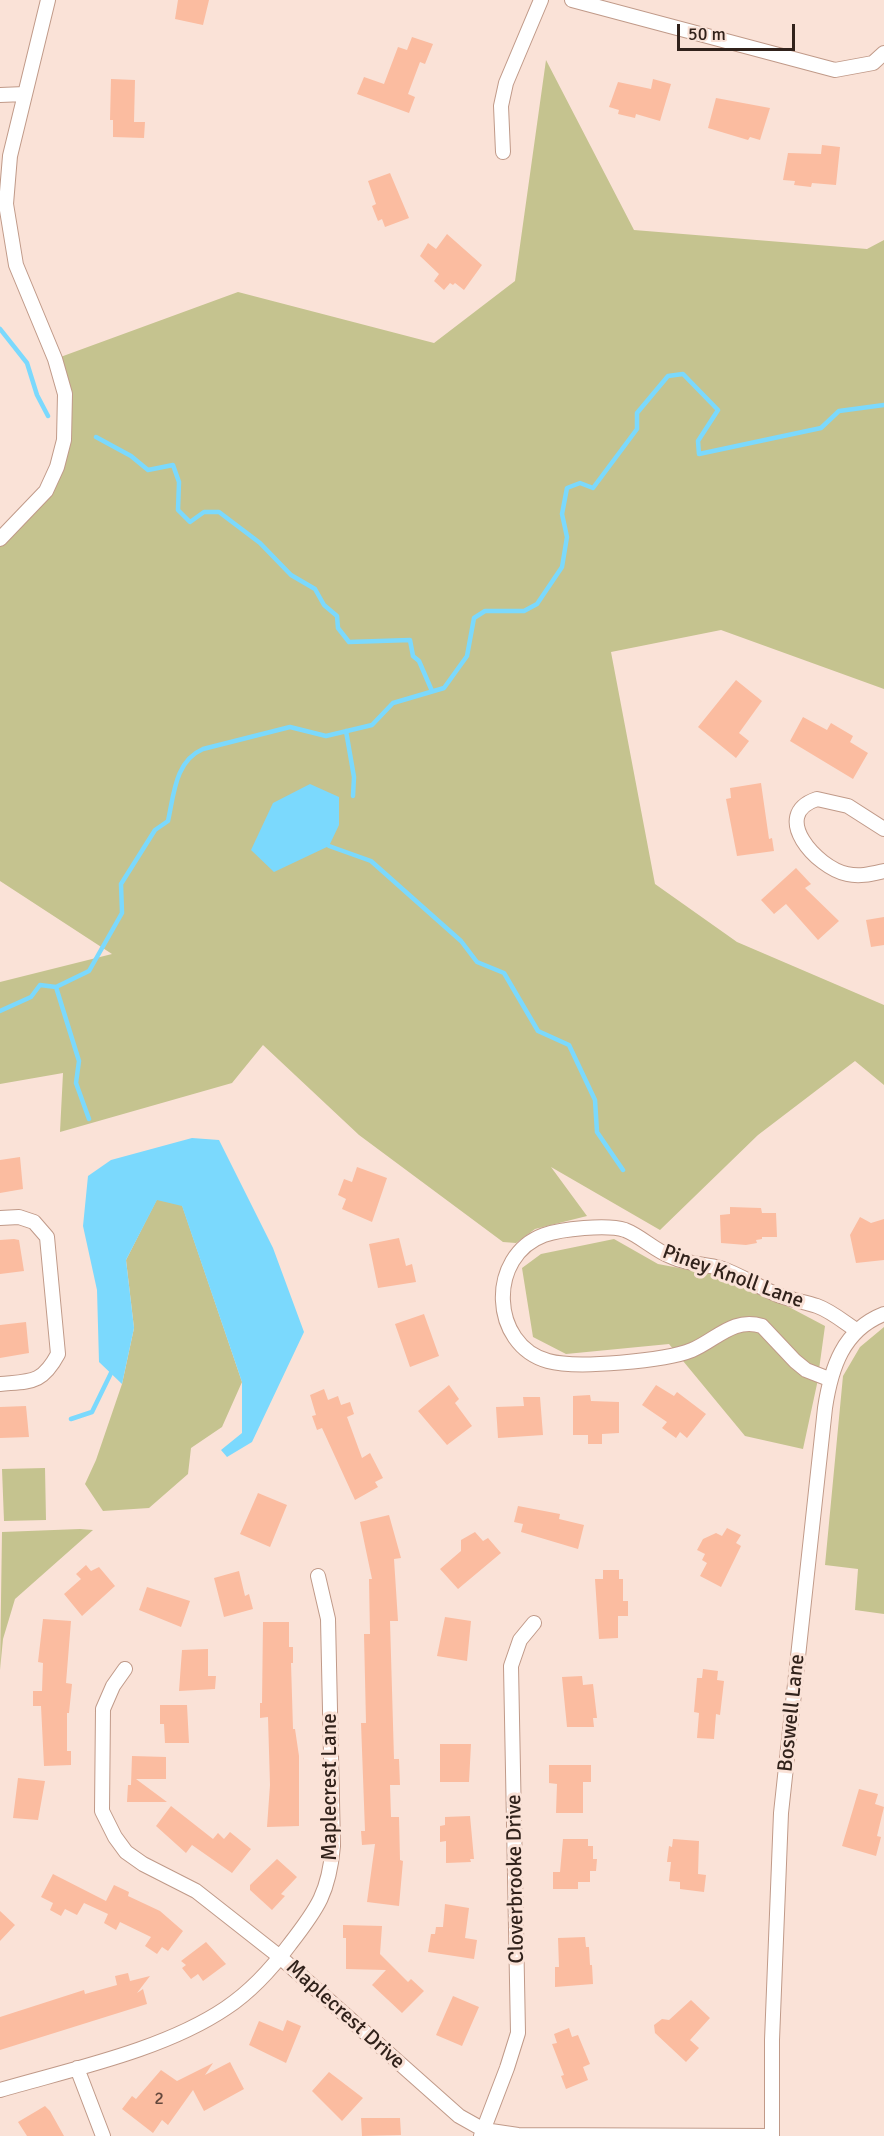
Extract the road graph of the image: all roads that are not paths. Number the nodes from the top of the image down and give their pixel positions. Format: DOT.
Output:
graph roads {
  1 [pos="48,0"];
  2 [pos="541,0"];
  3 [pos="572,0"];
  4 [pos="884,53"];
  5 [pos="26,94"];
  6 [pos="0,95"];
  7 [pos="503,152"];
  8 [pos="0,539"];
  9 [pos="884,829"];
  10 [pos="884,871"];
  11 [pos="0,1218"];
  12 [pos="884,1314"];
  13 [pos="856,1330"];
  14 [pos="830,1379"];
  15 [pos="0,1384"];
  16 [pos="318,1576"];
  17 [pos="534,1623"];
  18 [pos="125,1669"];
  19 [pos="280,1957"];
  20 [pos="77,2068"];
  21 [pos="0,2090"];
  22 [pos="482,2133"];
  23 [pos="102,2136"];
  24 [pos="772,2136"];
  1 -- 5 [label="street"];
  2 -- 7 [label="street"];
  3 -- 4 [label="street"];
  5 -- 6 [label="street"];
  5 -- 8 [label="street"];
  9 -- 10 [label="street"];
  11 -- 15 [label="street"];
  12 -- 13 [label="street, Boswell Lane"];
  13 -- 14 [label="street, Boswell Lane"];
  13 -- 14 [label="street, Piney Knoll Lane"];
  14 -- 24 [label="street, Boswell Lane"];
  16 -- 19 [label="street, Maplecrest Lane"];
  17 -- 22 [label="street, Cloverbrooke Drive"];
  18 -- 19 [label="street, Maplecrest Drive"];
  19 -- 20 [label="street, Maplecrest Lane"];
  19 -- 22 [label="street, Maplecrest Drive"];
  20 -- 21 [label="street, Maplecrest Lane"];
  20 -- 23 [label="street"];
  22 -- 24 [label="street, Maplecrest Drive"];
}
